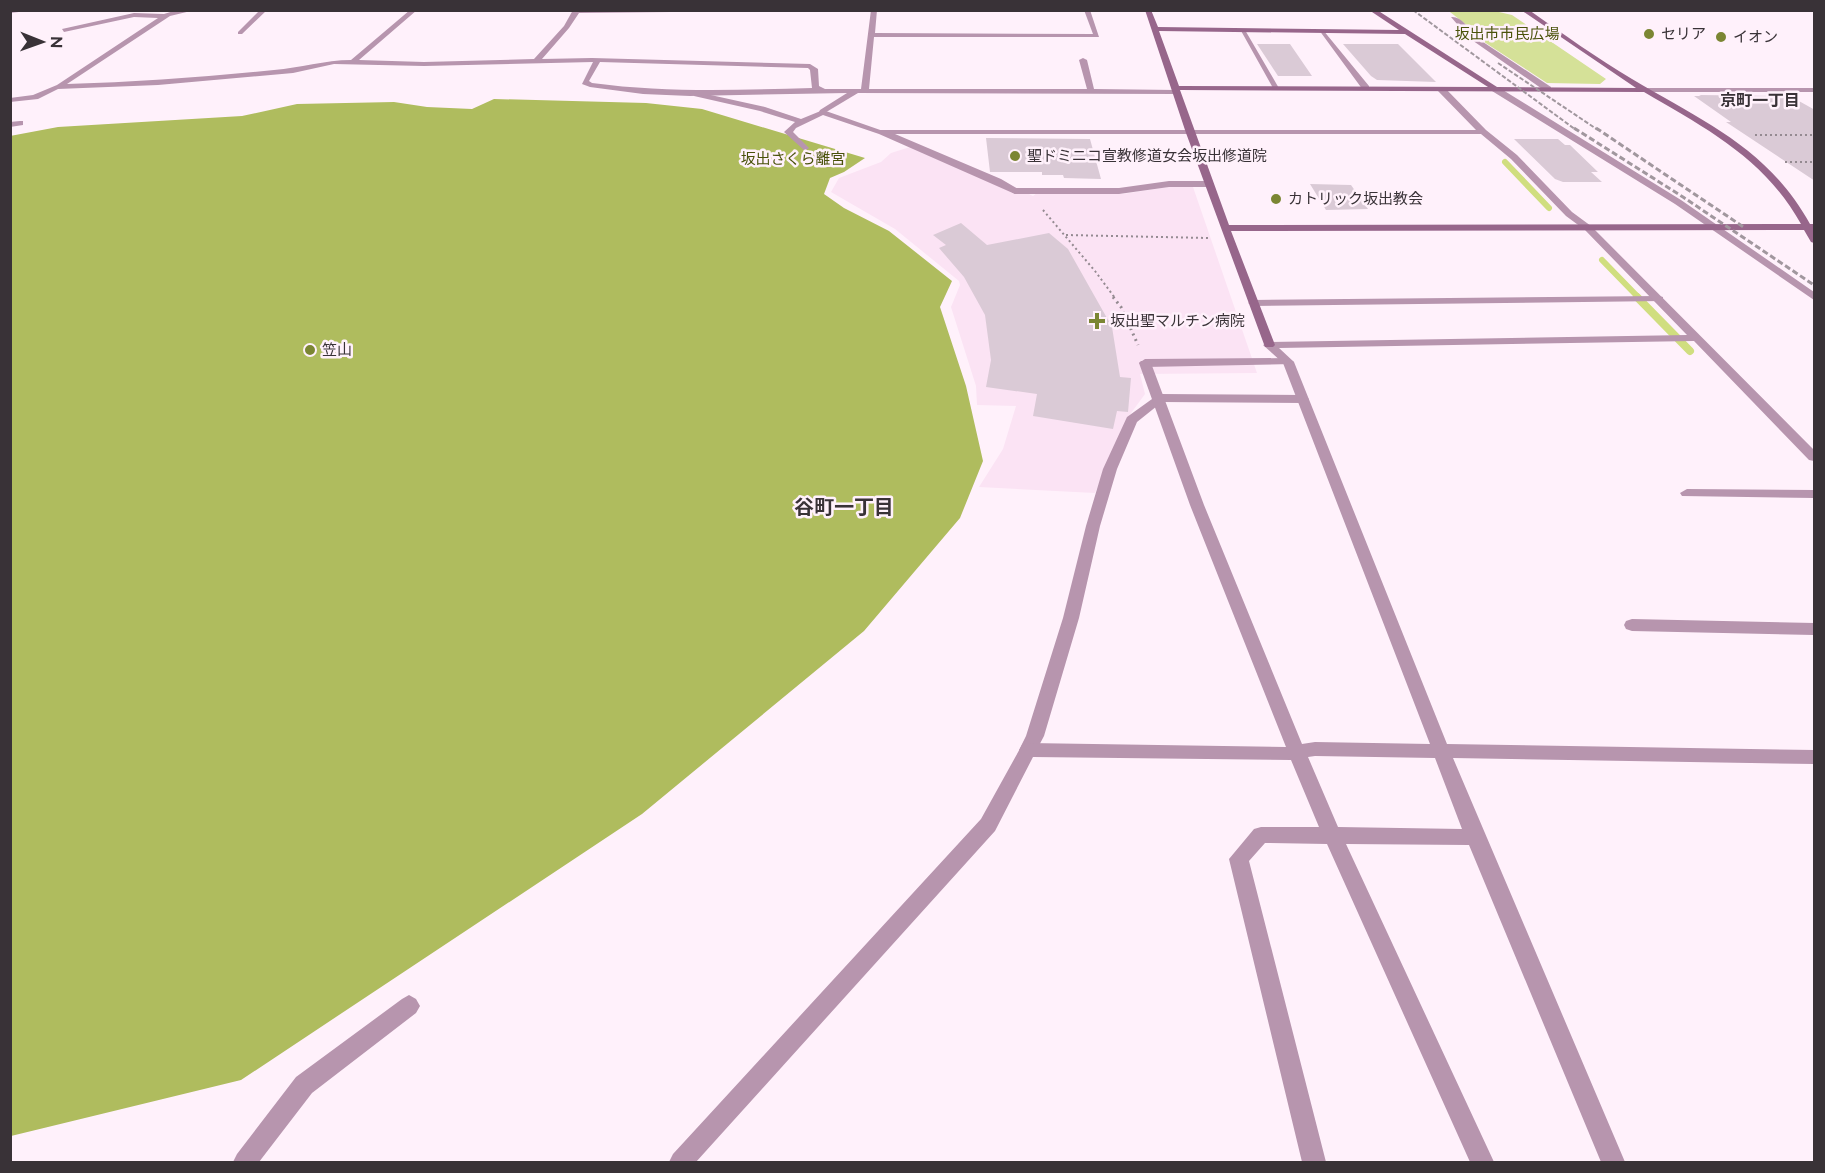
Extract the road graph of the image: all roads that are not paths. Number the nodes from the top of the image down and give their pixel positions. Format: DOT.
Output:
graph roads {
  1 [pos="33,10"];
  2 [pos="192,10"];
  3 [pos="264,10"];
  4 [pos="414,10"];
  5 [pos="840,10"];
  6 [pos="874,10"];
  7 [pos="1087,10"];
  8 [pos="1148,10"];
  9 [pos="1372,10"];
  10 [pos="1524,10"];
  11 [pos="13,11"];
  12 [pos="577,11"];
  13 [pos="165,16"];
  14 [pos="1453,18"];
  15 [pos="1155,29"];
  16 [pos="64,30"];
  17 [pos="1242,30"];
  18 [pos="1322,31"];
  19 [pos="1402,32"];
  20 [pos="240,33"];
  21 [pos="872,35"];
  22 [pos="1083,60"];
  23 [pos="597,61"];
  24 [pos="351,63"];
  25 [pos="535,63"];
  26 [pos="57,87"];
  27 [pos="1277,88"];
  28 [pos="1366,88"];
  29 [pos="1441,88"];
  30 [pos="1495,89"];
  31 [pos="1548,89"];
  32 [pos="820,90"];
  33 [pos="1176,90"];
  34 [pos="1645,90"];
  35 [pos="1815,90"];
  36 [pos="861,91"];
  37 [pos="1091,92"];
  38 [pos="697,94"];
  39 [pos="10,100"];
  40 [pos="823,112"];
  41 [pos="802,122"];
  42 [pos="882,132"];
  43 [pos="1483,132"];
  44 [pos="1190,133"];
  45 [pos="805,148"];
  46 [pos="1209,184"];
  47 [pos="1716,227"];
  48 [pos="1811,227"];
  49 [pos="1226,228"];
  50 [pos="1588,228"];
  51 [pos="1815,240"];
  52 [pos="1815,297"];
  53 [pos="1659,299"];
  54 [pos="1254,303"];
  55 [pos="1692,338"];
  56 [pos="1269,345"];
  57 [pos="1288,362"];
  58 [pos="1159,398"];
  59 [pos="1303,399"];
  60 [pos="1815,457"];
  61 [pos="1687,492"];
  62 [pos="1815,494"];
  63 [pos="1632,626"];
  64 [pos="1815,629"];
  65 [pos="1028,750"];
  66 [pos="1298,752"];
  67 [pos="1441,752"];
  68 [pos="1815,757"];
  69 [pos="1332,836"];
  70 [pos="1475,837"];
  71 [pos="410,1006"];
  72 [pos="245,1162"];
  73 [pos="681,1162"];
  74 [pos="1314,1162"];
  75 [pos="1482,1162"];
  76 [pos="1613,1162"];
  1 -- 11 [label="street"];
  2 -- 13 [label="street"];
  3 -- 20 [label="street"];
  4 -- 24 [label="street"];
  5 -- 12 [label="street"];
  6 -- 21 [label="street"];
  7 -- 21 [label="street"];
  8 -- 15 [label="street"];
  9 -- 19 [label="street"];
  10 -- 34 [label="street"];
  12 -- 25 [label="street"];
  13 -- 16 [label="street"];
  13 -- 26 [label="street"];
  14 -- 31 [label="street"];
  15 -- 17 [label="street"];
  15 -- 33 [label="street"];
  17 -- 18 [label="street"];
  17 -- 27 [label="street"];
  18 -- 19 [label="street"];
  18 -- 28 [label="street"];
  19 -- 30 [label="street"];
  21 -- 36 [label="street"];
  22 -- 37 [label="street"];
  23 -- 25 [label="street"];
  23 -- 32 [label="street"];
  23 -- 38 [label="street"];
  24 -- 25 [label="street"];
  24 -- 26 [label="street"];
  26 -- 39 [label="street"];
  27 -- 28 [label="street"];
  27 -- 33 [label="street"];
  28 -- 29 [label="street"];
  29 -- 30 [label="street"];
  29 -- 43 [label="street"];
  30 -- 31 [label="street"];
  30 -- 47 [label="street"];
  31 -- 34 [label="street"];
  32 -- 36 [label="street"];
  32 -- 38 [label="street"];
  33 -- 37 [label="street"];
  33 -- 44 [label="street"];
  34 -- 35 [label="street"];
  34 -- 48 [label="street"];
  36 -- 37 [label="street"];
  36 -- 40 [label="street"];
  38 -- 41 [label="street"];
  40 -- 41 [label="street"];
  40 -- 42 [label="street"];
  41 -- 45 [label="street"];
  42 -- 44 [label="street"];
  42 -- 46 [label="street"];
  43 -- 44 [label="street"];
  43 -- 50 [label="street"];
  44 -- 46 [label="street"];
  46 -- 49 [label="street"];
  47 -- 48 [label="street"];
  47 -- 50 [label="street"];
  47 -- 52 [label="street"];
  48 -- 51 [label="street"];
  49 -- 50 [label="street"];
  49 -- 54 [label="street"];
  50 -- 53 [label="street"];
  53 -- 54 [label="street"];
  53 -- 55 [label="street"];
  54 -- 56 [label="street"];
  55 -- 56 [label="street"];
  55 -- 60 [label="street"];
  56 -- 57 [label="street"];
  57 -- 58 [label="street"];
  57 -- 59 [label="street"];
  58 -- 59 [label="street"];
  58 -- 65 [label="street"];
  58 -- 66 [label="street"];
  59 -- 67 [label="street"];
  61 -- 62 [label="street"];
  63 -- 64 [label="street"];
  65 -- 66 [label="street"];
  65 -- 73 [label="street"];
  66 -- 67 [label="street"];
  66 -- 69 [label="street"];
  67 -- 68 [label="street"];
  67 -- 70 [label="street"];
  69 -- 70 [label="street"];
  69 -- 74 [label="street"];
  69 -- 75 [label="street"];
  70 -- 76 [label="street"];
  71 -- 72 [label="street"];
}
